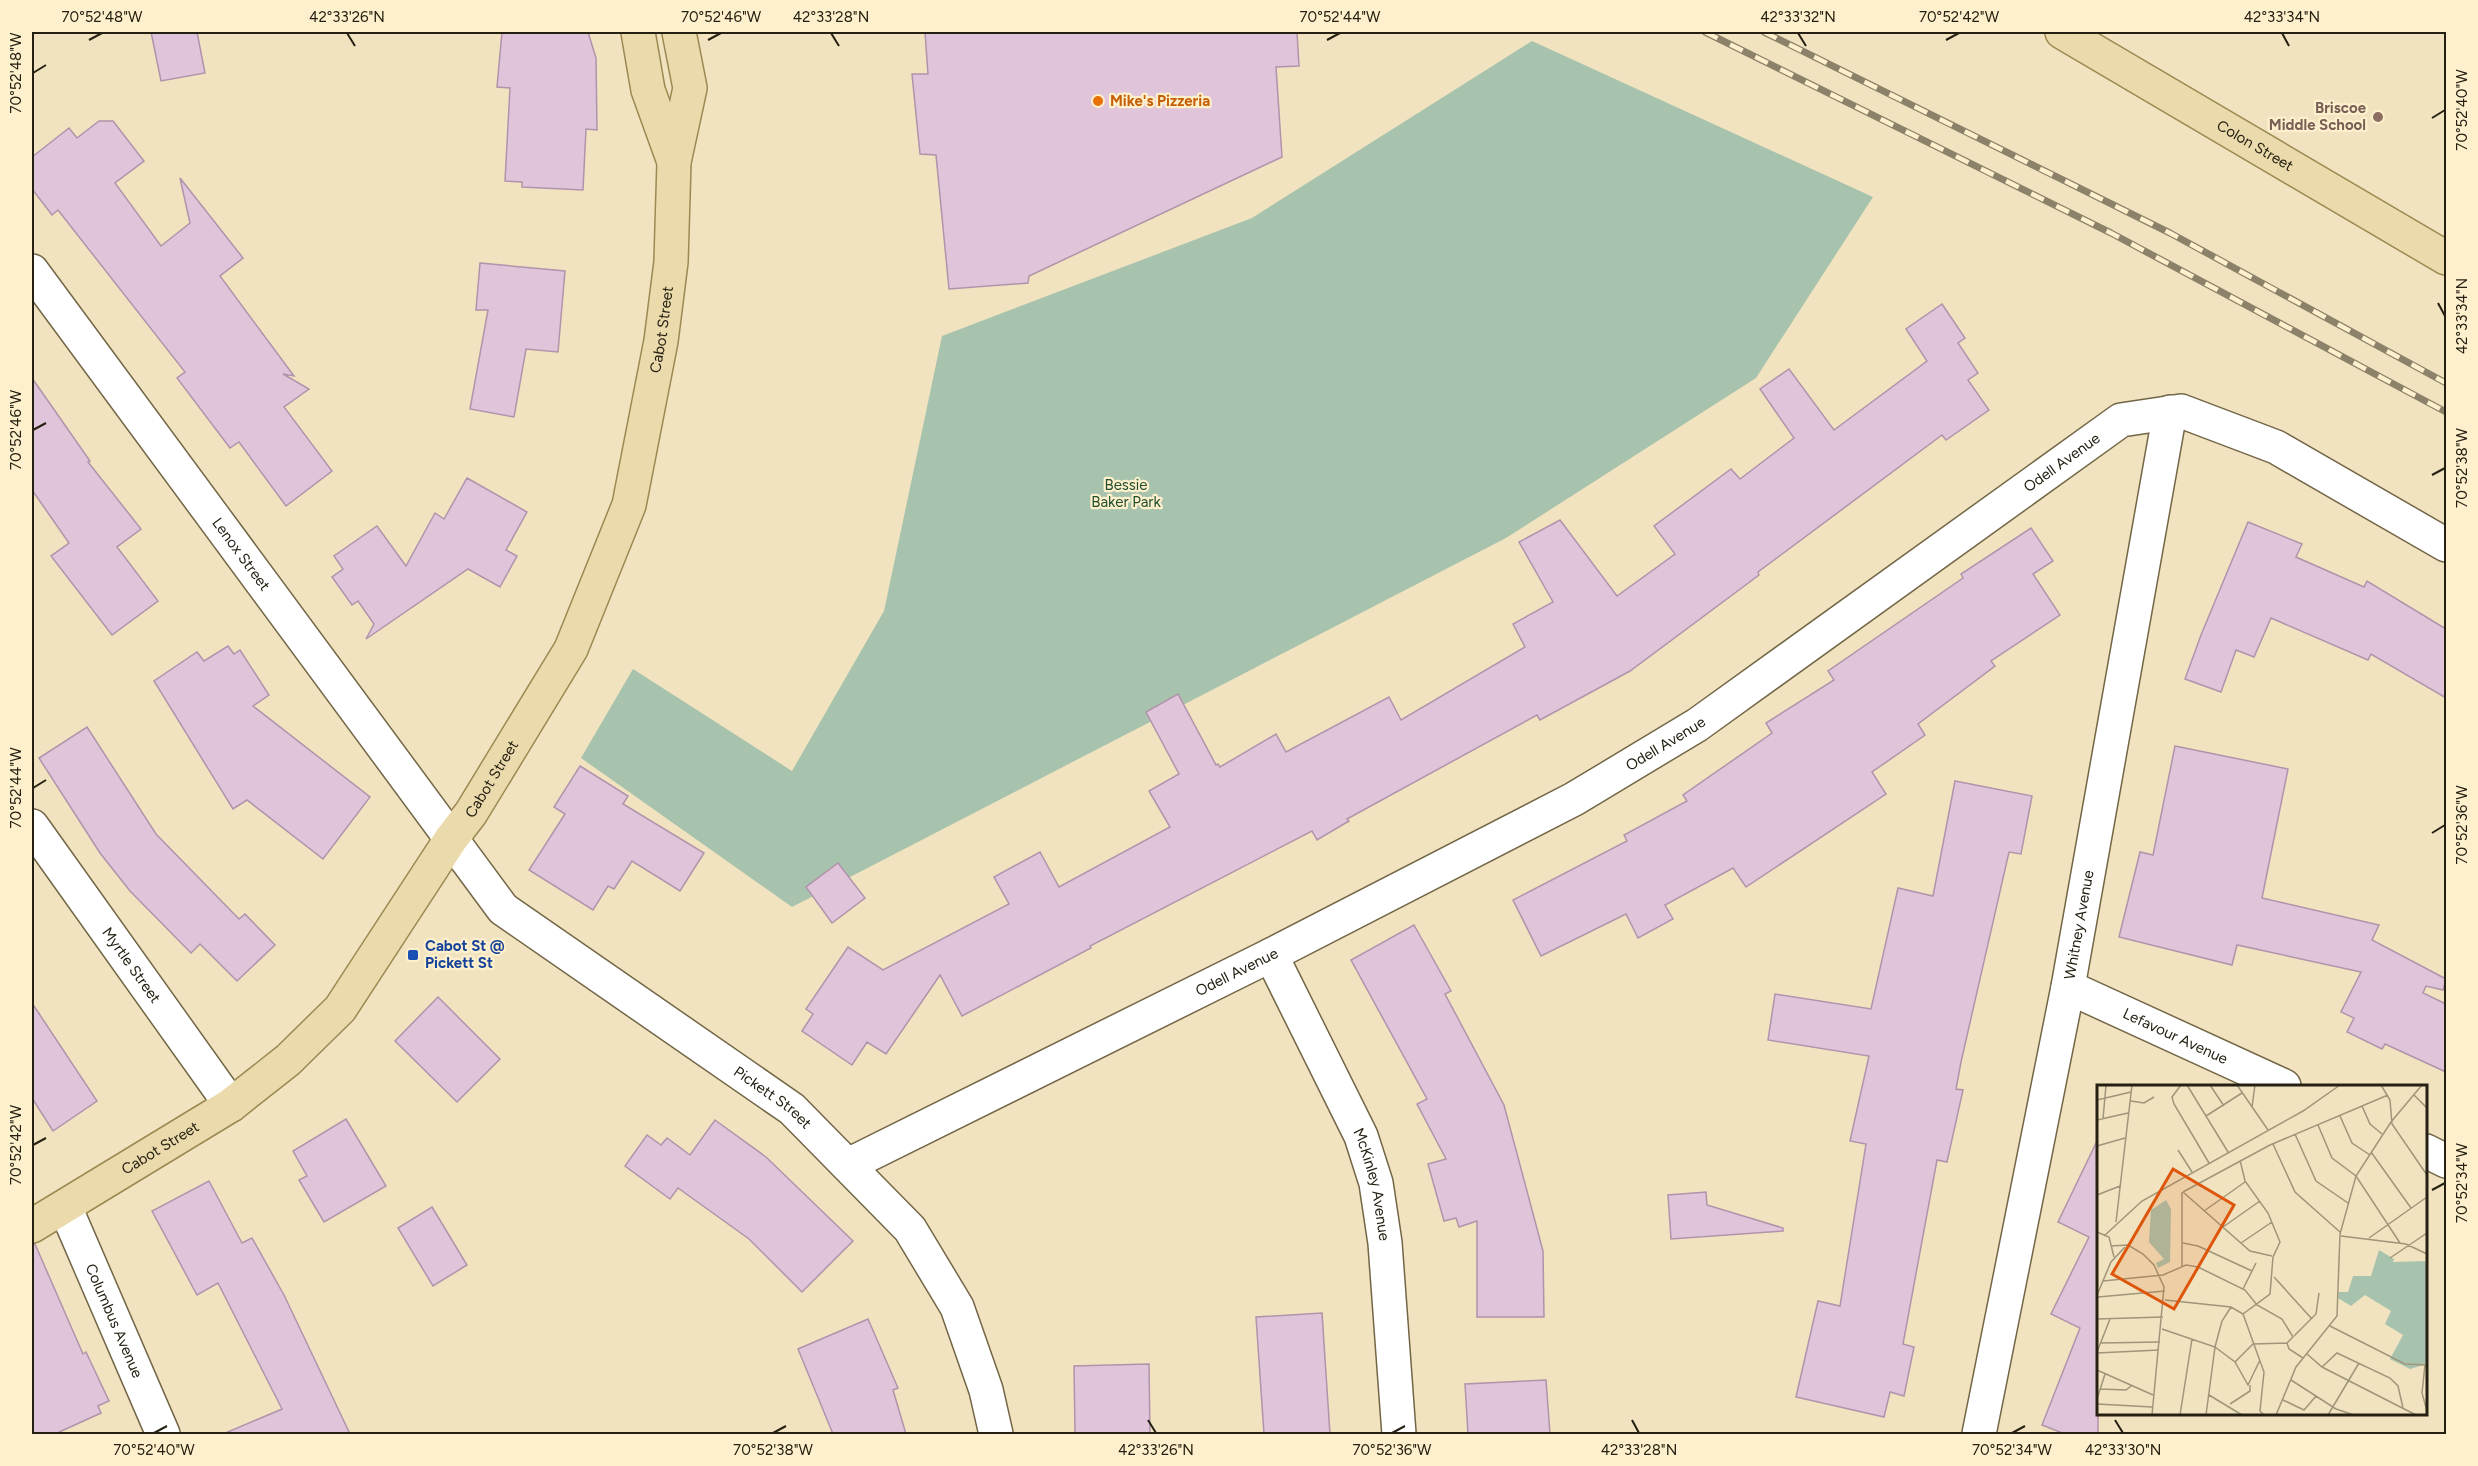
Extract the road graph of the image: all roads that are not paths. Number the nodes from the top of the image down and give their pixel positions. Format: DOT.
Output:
graph roads {
  1 [pos="638,32"];
  2 [pos="679,32"];
  3 [pos="2062,32"];
  4 [pos="674,162"];
  5 [pos="2446,258"];
  6 [pos="32,271"];
  7 [pos="2170,412"];
  8 [pos="2446,545"];
  9 [pos="32,826"];
  10 [pos="451,839"];
  11 [pos="1271,955"];
  12 [pos="2068,987"];
  13 [pos="2282,1085"];
  14 [pos="231,1105"];
  15 [pos="2427,1152"];
  16 [pos="2446,1161"];
  17 [pos="848,1165"];
  18 [pos="65,1206"];
  19 [pos="32,1226"];
  20 [pos="163,1434"];
  21 [pos="996,1434"];
  22 [pos="1399,1434"];
  23 [pos="1979,1434"];
  1 -- 4 [label="main road, Cabot Street"];
  2 -- 4 [label="main road, Cabot Street"];
  3 -- 5 [label="main road, Colon Street"];
  4 -- 10 [label="main road, Cabot Street"];
  6 -- 10 [label="street, Lenox Street"];
  7 -- 8 [label="street, Odell Avenue"];
  7 -- 11 [label="street, Odell Avenue"];
  7 -- 12 [label="street, Whitney Avenue"];
  9 -- 14 [label="street, Myrtle Street"];
  10 -- 14 [label="main road, Cabot Street"];
  10 -- 17 [label="street, Pickett Street"];
  11 -- 17 [label="street, Odell Avenue"];
  11 -- 22 [label="street, McKinley Avenue"];
  12 -- 13 [label="street, Lefavour Avenue"];
  12 -- 23 [label="street, Whitney Avenue"];
  14 -- 18 [label="main road, Cabot Street"];
  15 -- 16 [label="street"];
  17 -- 21 [label="street, Pickett Street"];
  18 -- 19 [label="main road, Cabot Street"];
  18 -- 20 [label="street, Columbus Avenue"];
}
